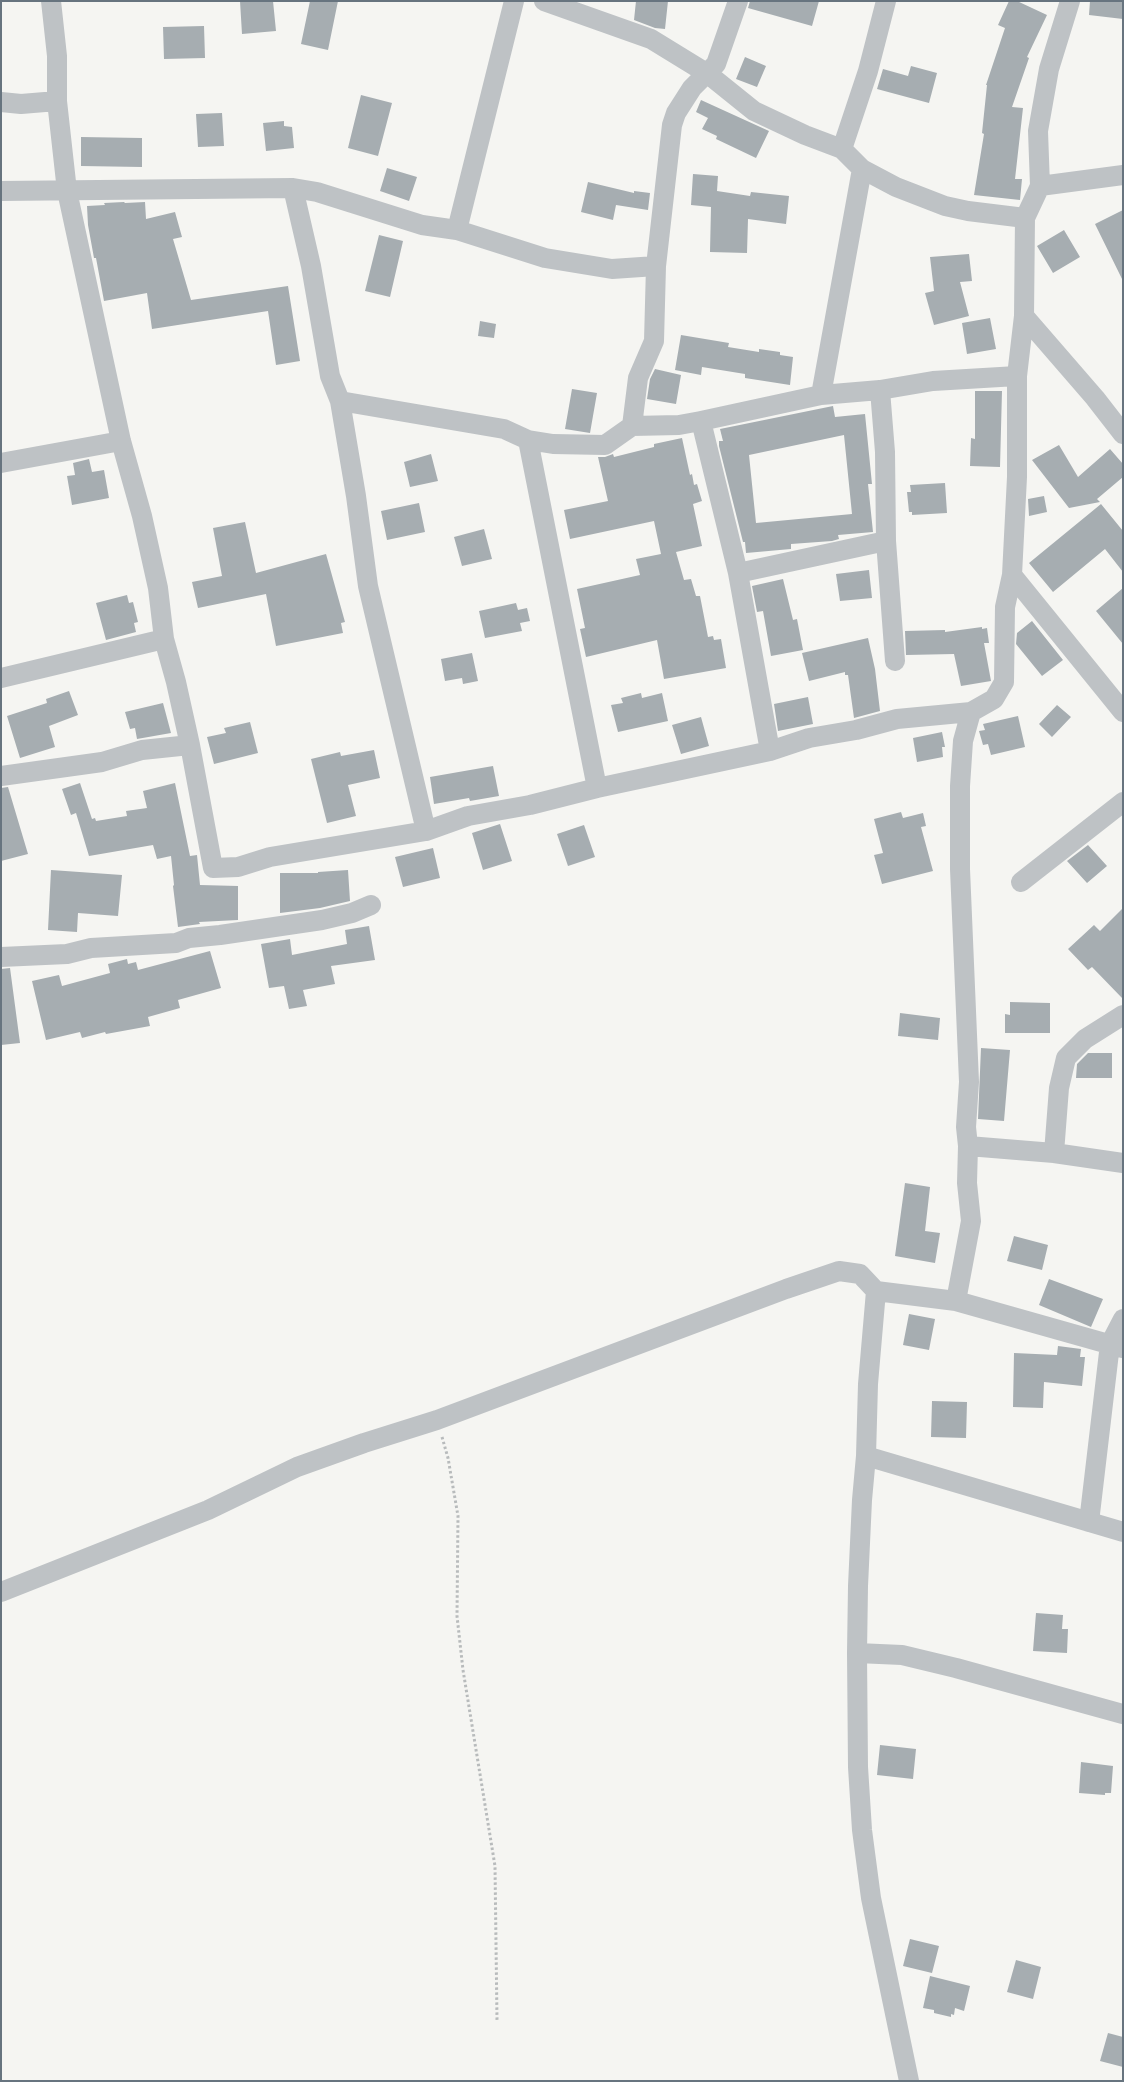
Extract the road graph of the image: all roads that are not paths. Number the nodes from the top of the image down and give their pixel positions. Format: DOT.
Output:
graph roads {
  1 [pos="51,1"];
  2 [pos="514,1"];
  3 [pos="544,1"];
  4 [pos="738,1"];
  5 [pos="886,1"];
  6 [pos="1070,1"];
  7 [pos="708,74"];
  8 [pos="57,101"];
  9 [pos="1,102"];
  10 [pos="842,149"];
  11 [pos="862,169"];
  12 [pos="1123,174"];
  13 [pos="1040,186"];
  14 [pos="293,188"];
  15 [pos="1,191"];
  16 [pos="67,191"];
  17 [pos="1025,218"];
  18 [pos="457,230"];
  19 [pos="656,266"];
  20 [pos="1024,316"];
  21 [pos="1017,376"];
  22 [pos="880,390"];
  23 [pos="821,394"];
  24 [pos="340,401"];
  25 [pos="701,421"];
  26 [pos="632,426"];
  27 [pos="1123,434"];
  28 [pos="528,440"];
  29 [pos="121,441"];
  30 [pos="1,463"];
  31 [pos="886,541"];
  32 [pos="738,573"];
  33 [pos="1012,576"];
  34 [pos="164,639"];
  35 [pos="895,660"];
  36 [pos="1,678"];
  37 [pos="972,712"];
  38 [pos="1123,712"];
  39 [pos="190,745"];
  40 [pos="770,751"];
  41 [pos="1,776"];
  42 [pos="597,788"];
  43 [pos="1123,802"];
  44 [pos="426,831"];
  45 [pos="1021,882"];
  46 [pos="371,905"];
  47 [pos="1,957"];
  48 [pos="1123,1015"];
  49 [pos="968,1146"];
  50 [pos="1054,1153"];
  51 [pos="1123,1164"];
  52 [pos="876,1291"];
  53 [pos="956,1301"];
  54 [pos="1123,1319"];
  55 [pos="1116,1346"];
  56 [pos="866,1456"];
  57 [pos="1089,1522"];
  58 [pos="1123,1532"];
  59 [pos="1,1592"];
  60 [pos="857,1653"];
  61 [pos="1123,1714"];
  62 [pos="909,2081"];
  1 -- 8 [label="street"];
  2 -- 18 [label="street"];
  3 -- 7 [label="street"];
  4 -- 7 [label="street"];
  5 -- 10 [label="street"];
  6 -- 13 [label="street"];
  7 -- 10 [label="street"];
  7 -- 19 [label="street"];
  8 -- 9 [label="street"];
  8 -- 16 [label="street"];
  10 -- 11 [label="street"];
  11 -- 17 [label="street"];
  11 -- 23 [label="street"];
  12 -- 13 [label="street"];
  13 -- 17 [label="street"];
  14 -- 16 [label="street"];
  14 -- 18 [label="street"];
  14 -- 24 [label="street"];
  15 -- 16 [label="street"];
  16 -- 29 [label="street"];
  17 -- 20 [label="street"];
  18 -- 19 [label="street"];
  19 -- 26 [label="street"];
  20 -- 21 [label="street"];
  20 -- 27 [label="street"];
  21 -- 22 [label="street"];
  21 -- 33 [label="street"];
  22 -- 23 [label="street"];
  22 -- 31 [label="street"];
  23 -- 25 [label="street"];
  24 -- 28 [label="street"];
  24 -- 44 [label="street"];
  25 -- 26 [label="street"];
  25 -- 32 [label="street"];
  26 -- 28 [label="street"];
  28 -- 42 [label="street"];
  29 -- 30 [label="street"];
  29 -- 34 [label="street"];
  31 -- 32 [label="street"];
  31 -- 35 [label="street"];
  32 -- 40 [label="street"];
  33 -- 37 [label="street"];
  33 -- 38 [label="street"];
  34 -- 36 [label="street"];
  34 -- 39 [label="street"];
  37 -- 40 [label="street"];
  37 -- 49 [label="street"];
  39 -- 41 [label="street"];
  39 -- 44 [label="street"];
  40 -- 42 [label="street"];
  42 -- 44 [label="street"];
  43 -- 45 [label="street"];
  46 -- 47 [label="street"];
  48 -- 50 [label="street"];
  49 -- 50 [label="street"];
  49 -- 53 [label="street"];
  50 -- 51 [label="street"];
  52 -- 53 [label="street"];
  52 -- 56 [label="street"];
  52 -- 59 [label="street"];
  53 -- 55 [label="street"];
  54 -- 55 [label="street"];
  55 -- 57 [label="street"];
  56 -- 57 [label="street"];
  56 -- 60 [label="street"];
  57 -- 58 [label="street"];
  60 -- 61 [label="street"];
  60 -- 62 [label="street"];
}
